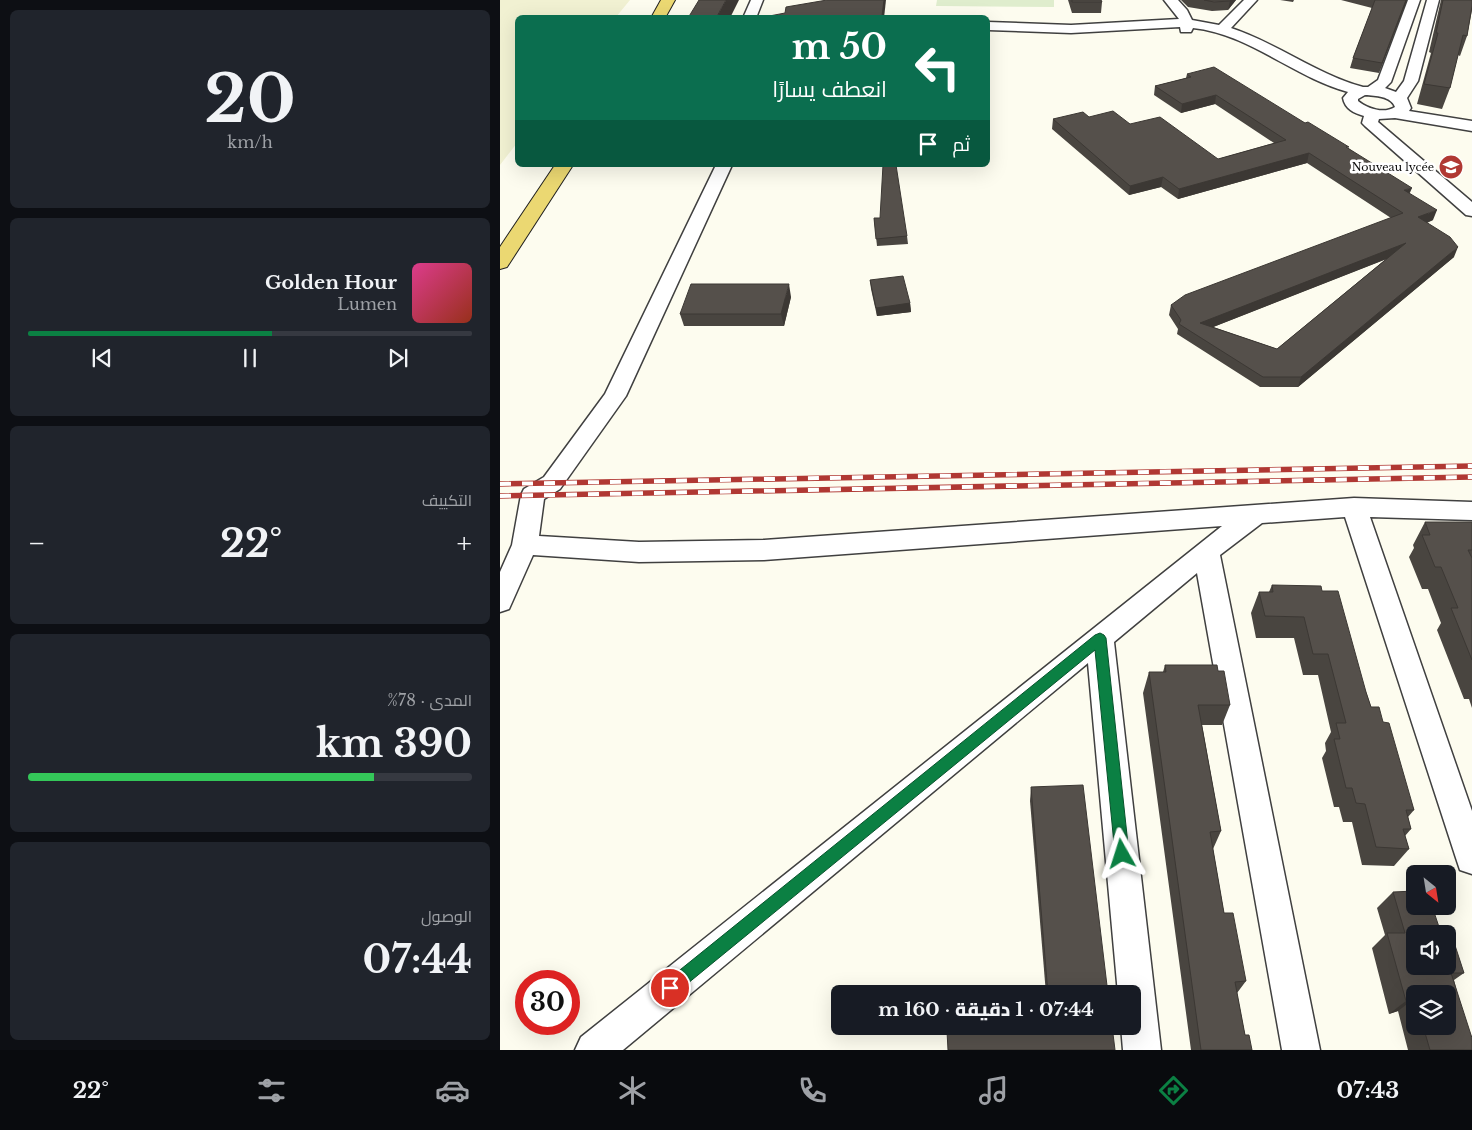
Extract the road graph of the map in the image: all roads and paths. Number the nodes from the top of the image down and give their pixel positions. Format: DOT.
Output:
graph roads {
  1 [pos="668,0"];
  2 [pos="757,0"];
  3 [pos="1170,0"];
  4 [pos="1251,0"];
  5 [pos="1414,0"];
  6 [pos="1433,0"];
  7 [pos="660,15"];
  8 [pos="750,15"];
  9 [pos="990,26"];
  10 [pos="1187,26"];
  11 [pos="1222,30"];
  12 [pos="990,32"];
  13 [pos="1361,95"];
  14 [pos="1399,106"];
  15 [pos="1373,113"];
  16 [pos="1472,117"];
  17 [pos="1472,126"];
  18 [pos="563,167"];
  19 [pos="723,167"];
  20 [pos="1472,211"];
  21 [pos="500,263"];
  22 [pos="1354,507"];
  23 [pos="1472,510"];
  24 [pos="1256,514"];
  25 [pos="525,545"];
  26 [pos="1206,551"];
  27 [pos="500,601"];
  28 [pos="1100,638"];
  29 [pos="1472,858"];
  30 [pos="594,1050"];
  31 [pos="1142,1050"];
  32 [pos="1301,1050"];
  1 -- 7 [label="main road"];
  2 -- 8 [label="street"];
  3 -- 10 [label="street"];
  4 -- 11 [label="street"];
  5 -- 13 [label="street"];
  6 -- 14 [label="street"];
  9 -- 10 [label="street"];
  10 -- 11 [label="street"];
  10 -- 12 [label="street"];
  10 -- 13 [label="street"];
  11 -- 13 [label="street"];
  13 -- 14 [label="street"];
  13 -- 15 [label="street"];
  14 -- 15 [label="street"];
  14 -- 16 [label="street"];
  14 -- 17 [label="street"];
  15 -- 20 [label="street"];
  18 -- 21 [label="main road"];
  19 -- 25 [label="street"];
  22 -- 23 [label="street"];
  22 -- 24 [label="street"];
  22 -- 29 [label="street"];
  24 -- 25 [label="street"];
  24 -- 26 [label="street"];
  25 -- 27 [label="street"];
  26 -- 28 [label="street"];
  26 -- 32 [label="street"];
  28 -- 30 [label="street"];
  28 -- 31 [label="street"];
}
